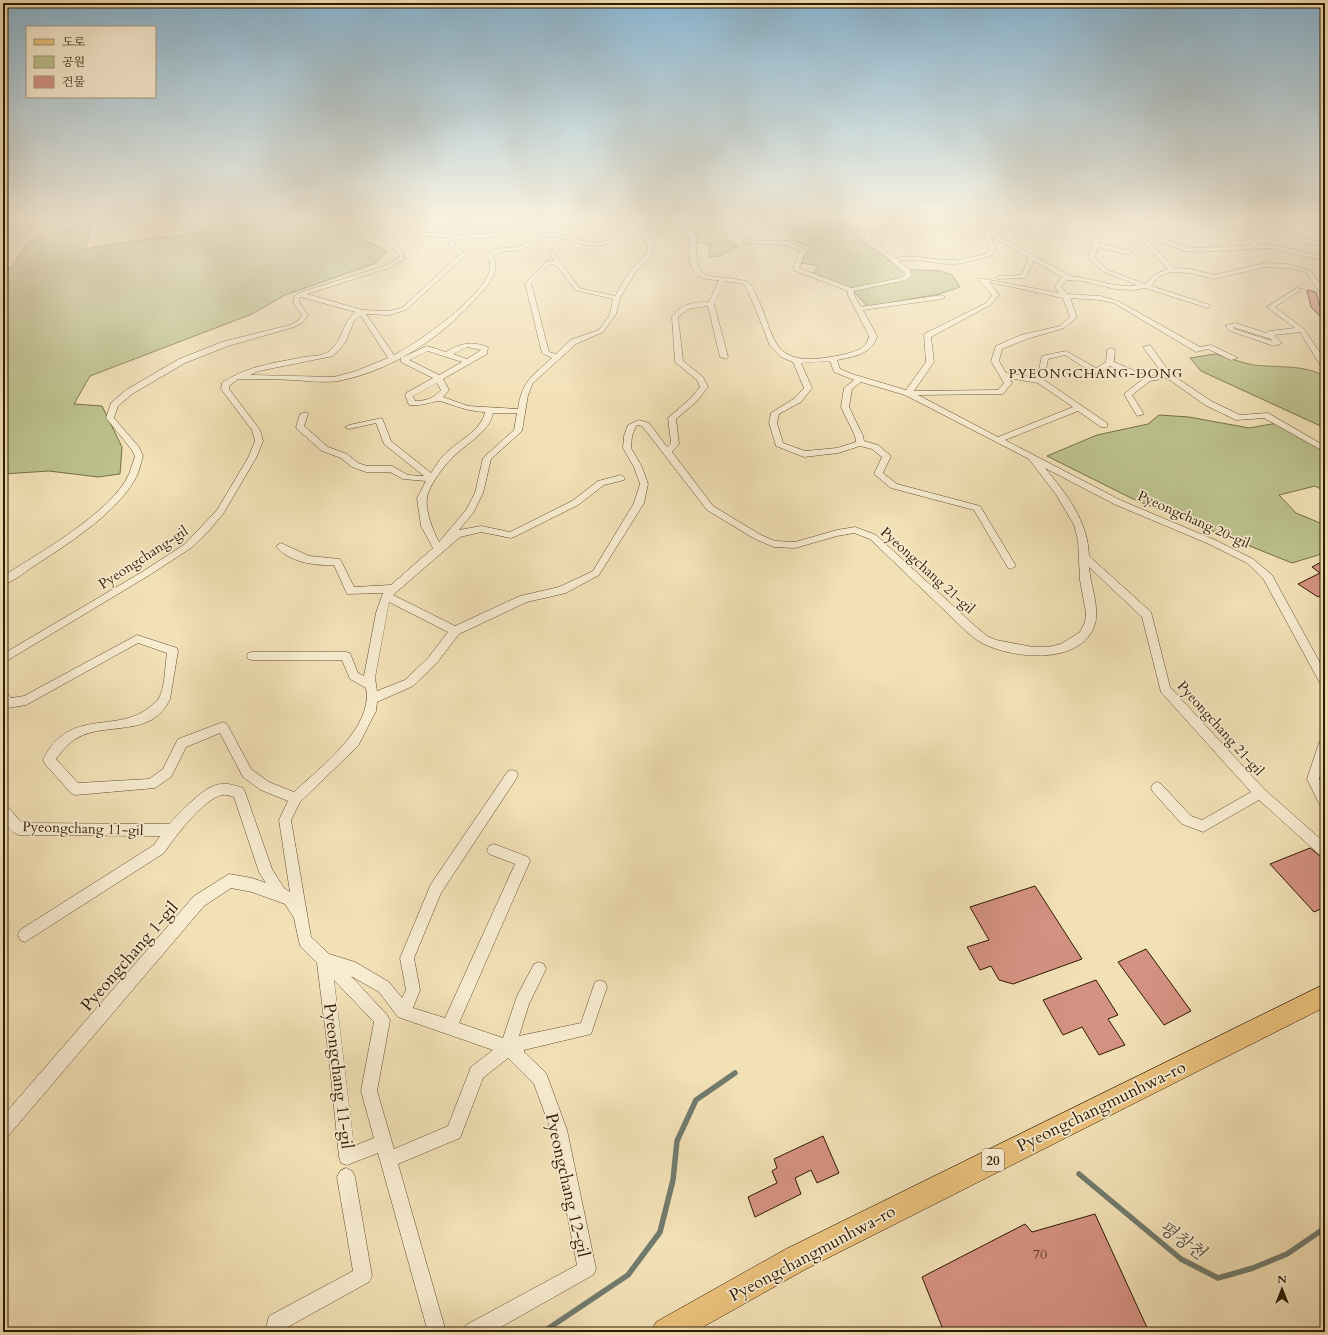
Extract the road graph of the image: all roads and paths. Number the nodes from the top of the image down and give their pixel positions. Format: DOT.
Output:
graph roads {
  1 [pos="336,282"];
  2 [pos="434,282"];
  3 [pos="485,282"];
  4 [pos="529,282"];
  5 [pos="572,282"];
  6 [pos="626,282"];
  7 [pos="721,282"];
  8 [pos="745,282"];
  9 [pos="830,282"];
  10 [pos="887,282"];
  11 [pos="983,282"];
  12 [pos="996,282"];
  13 [pos="1061,282"];
  14 [pos="1096,282"];
  15 [pos="1137,282"];
  16 [pos="1151,282"];
  17 [pos="1315,282"];
  18 [pos="1147,286"];
  19 [pos="1299,289"];
  20 [pos="850,290"];
  21 [pos="300,294"];
  22 [pos="942,296"];
  23 [pos="1065,296"];
  24 [pos="1325,297"];
  25 [pos="617,298"];
  26 [pos="711,304"];
  27 [pos="1208,306"];
  28 [pos="859,309"];
  29 [pos="362,312"];
  30 [pos="1302,330"];
  31 [pos="1274,338"];
  32 [pos="1147,347"];
  33 [pos="1111,350"];
  34 [pos="448,354"];
  35 [pos="556,357"];
  36 [pos="724,357"];
  37 [pos="392,358"];
  38 [pos="833,358"];
  39 [pos="1234,358"];
  40 [pos="404,360"];
  41 [pos="796,360"];
  42 [pos="468,362"];
  43 [pos="1110,363"];
  44 [pos="1325,366"];
  45 [pos="1002,375"];
  46 [pos="1168,376"];
  47 [pos="236,377"];
  48 [pos="438,378"];
  49 [pos="331,379"];
  50 [pos="860,379"];
  51 [pos="1148,379"];
  52 [pos="1040,381"];
  53 [pos="908,393"];
  54 [pos="439,398"];
  55 [pos="1079,408"];
  56 [pos="490,410"];
  57 [pos="521,411"];
  58 [pos="304,414"];
  59 [pos="1140,414"];
  60 [pos="1104,425"];
  61 [pos="349,427"];
  62 [pos="997,440"];
  63 [pos="860,443"];
  64 [pos="1325,449"];
  65 [pos="667,452"];
  66 [pos="1032,458"];
  67 [pos="432,478"];
  68 [pos="621,478"];
  69 [pos="281,546"];
  70 [pos="438,549"];
  71 [pos="1086,558"];
  72 [pos="1011,566"];
  73 [pos="3,581"];
  74 [pos="390,593"];
  75 [pos="455,631"];
  76 [pos="252,656"];
  77 [pos="3,659"];
  78 [pos="1325,682"];
  79 [pos="371,686"];
  80 [pos="3,696"];
  81 [pos="371,699"];
  82 [pos="1325,743"];
  83 [pos="512,775"];
  84 [pos="1157,788"];
  85 [pos="1260,794"];
  86 [pos="296,798"];
  87 [pos="1325,803"];
  88 [pos="3,810"];
  89 [pos="172,830"];
  90 [pos="494,850"];
  91 [pos="1325,851"];
  92 [pos="296,888"];
  93 [pos="281,895"];
  94 [pos="302,922"];
  95 [pos="25,935"];
  96 [pos="324,960"];
  97 [pos="538,969"];
  98 [pos="600,987"];
  99 [pos="1325,995"];
  100 [pos="403,1012"];
  101 [pos="449,1027"];
  102 [pos="512,1051"];
  103 [pos="3,1129"];
  104 [pos="384,1142"];
  105 [pos="388,1160"];
  106 [pos="346,1177"];
  107 [pos="274,1332"];
  108 [pos="437,1332"];
  109 [pos="473,1332"];
  110 [pos="666,1332"];
  1 -- 21 [label="street"];
  2 -- 29 [label="street"];
  3 -- 37 [label="street"];
  4 -- 35 [label="street"];
  5 -- 25 [label="street"];
  6 -- 25 [label="street, Pyeongchang 11-gil"];
  7 -- 26 [label="street"];
  8 -- 41 [label="street"];
  9 -- 20 [label="street"];
  10 -- 20 [label="street"];
  11 -- 53 [label="street"];
  12 -- 23 [label="street"];
  13 -- 23 [label="street"];
  14 -- 18 [label="street"];
  15 -- 18 [label="street"];
  16 -- 18 [label="street"];
  17 -- 24 [label="street"];
  18 -- 27 [label="street"];
  19 -- 30 [label="street"];
  20 -- 28 [label="street"];
  21 -- 29 [label="street"];
  21 -- 73 [label="street"];
  22 -- 28 [label="street"];
  23 -- 39 [label="street"];
  23 -- 45 [label="street"];
  25 -- 35 [label="street, Pyeongchang 11-gil"];
  26 -- 36 [label="street"];
  26 -- 65 [label="street"];
  28 -- 38 [label="street"];
  29 -- 37 [label="street"];
  29 -- 47 [label="street"];
  30 -- 31 [label="street"];
  30 -- 44 [label="street"];
  31 -- 31 [label="street"];
  32 -- 46 [label="street"];
  33 -- 43 [label="street"];
  34 -- 40 [label="street"];
  34 -- 42 [label="street"];
  34 -- 42 [label="street"];
  35 -- 57 [label="street, Pyeongchang 11-gil"];
  37 -- 49 [label="street"];
  38 -- 41 [label="street"];
  38 -- 50 [label="street, Pyeongchang 20-gil"];
  40 -- 48 [label="street"];
  40 -- 49 [label="street"];
  41 -- 63 [label="street"];
  42 -- 48 [label="street"];
  43 -- 51 [label="street"];
  43 -- 52 [label="street"];
  45 -- 52 [label="street"];
  45 -- 53 [label="street"];
  46 -- 51 [label="street"];
  46 -- 64 [label="street"];
  47 -- 49 [label="street"];
  47 -- 77 [label="street, Pyeongchang-gil"];
  48 -- 54 [label="street"];
  48 -- 54 [label="street"];
  50 -- 53 [label="street, Pyeongchang 20-gil"];
  50 -- 63 [label="street"];
  51 -- 59 [label="street"];
  52 -- 55 [label="street"];
  53 -- 62 [label="street, Pyeongchang 20-gil"];
  54 -- 56 [label="street"];
  55 -- 60 [label="street"];
  55 -- 62 [label="street"];
  56 -- 57 [label="street"];
  56 -- 67 [label="street"];
  57 -- 70 [label="street, Pyeongchang 11-gil"];
  58 -- 67 [label="street"];
  61 -- 67 [label="street"];
  62 -- 66 [label="street, Pyeongchang 20-gil"];
  63 -- 72 [label="street"];
  65 -- 71 [label="street, Pyeongchang 21-gil"];
  65 -- 75 [label="street, Pyeongchang 21-gil"];
  66 -- 71 [label="street, Pyeongchang 21-gil"];
  66 -- 78 [label="street, Pyeongchang 20-gil"];
  67 -- 70 [label="street"];
  68 -- 70 [label="street, Pyeongchang 11-gil"];
  69 -- 74 [label="street"];
  70 -- 74 [label="street, Pyeongchang 11-gil"];
  71 -- 85 [label="street, Pyeongchang 21-gil"];
  74 -- 75 [label="street"];
  74 -- 79 [label="street, Pyeongchang 11-gil"];
  75 -- 81 [label="street"];
  76 -- 79 [label="street"];
  79 -- 81 [label="street, Pyeongchang 11-gil"];
  80 -- 86 [label="street"];
  81 -- 86 [label="street, Pyeongchang 11-gil"];
  82 -- 87 [label="street"];
  83 -- 100 [label="street"];
  84 -- 85 [label="street, Pyeongchang 21-gil"];
  85 -- 91 [label="street"];
  86 -- 92 [label="street, Pyeongchang 11-gil"];
  88 -- 89 [label="street, Pyeongchang 11-gil"];
  89 -- 93 [label="street, Pyeongchang 11-gil"];
  89 -- 95 [label="street, Pyeongchang 11-gil"];
  90 -- 101 [label="street"];
  92 -- 93 [label="street"];
  92 -- 94 [label="street, Pyeongchang 11-gil"];
  93 -- 94 [label="street, Pyeongchang 1-gil"];
  93 -- 103 [label="street, Pyeongchang 1-gil"];
  94 -- 96 [label="street, Pyeongchang 11-gil"];
  96 -- 100 [label="street"];
  96 -- 104 [label="street, Pyeongchang 11-gil"];
  96 -- 104 [label="street, Pyeongchang 11-gil"];
  97 -- 102 [label="street"];
  98 -- 102 [label="street"];
  99 -- 110 [label="main road, Pyeongchangmunhwa-ro / 20"];
  100 -- 101 [label="street, Pyeongchang 12-gil"];
  101 -- 102 [label="street, Pyeongchang 12-gil"];
  102 -- 105 [label="street"];
  102 -- 109 [label="street, Pyeongchang 12-gil"];
  104 -- 105 [label="street, Pyeongchang 11-gil"];
  105 -- 108 [label="street, Pyeongchang 11-gil"];
  106 -- 107 [label="street"];
}
